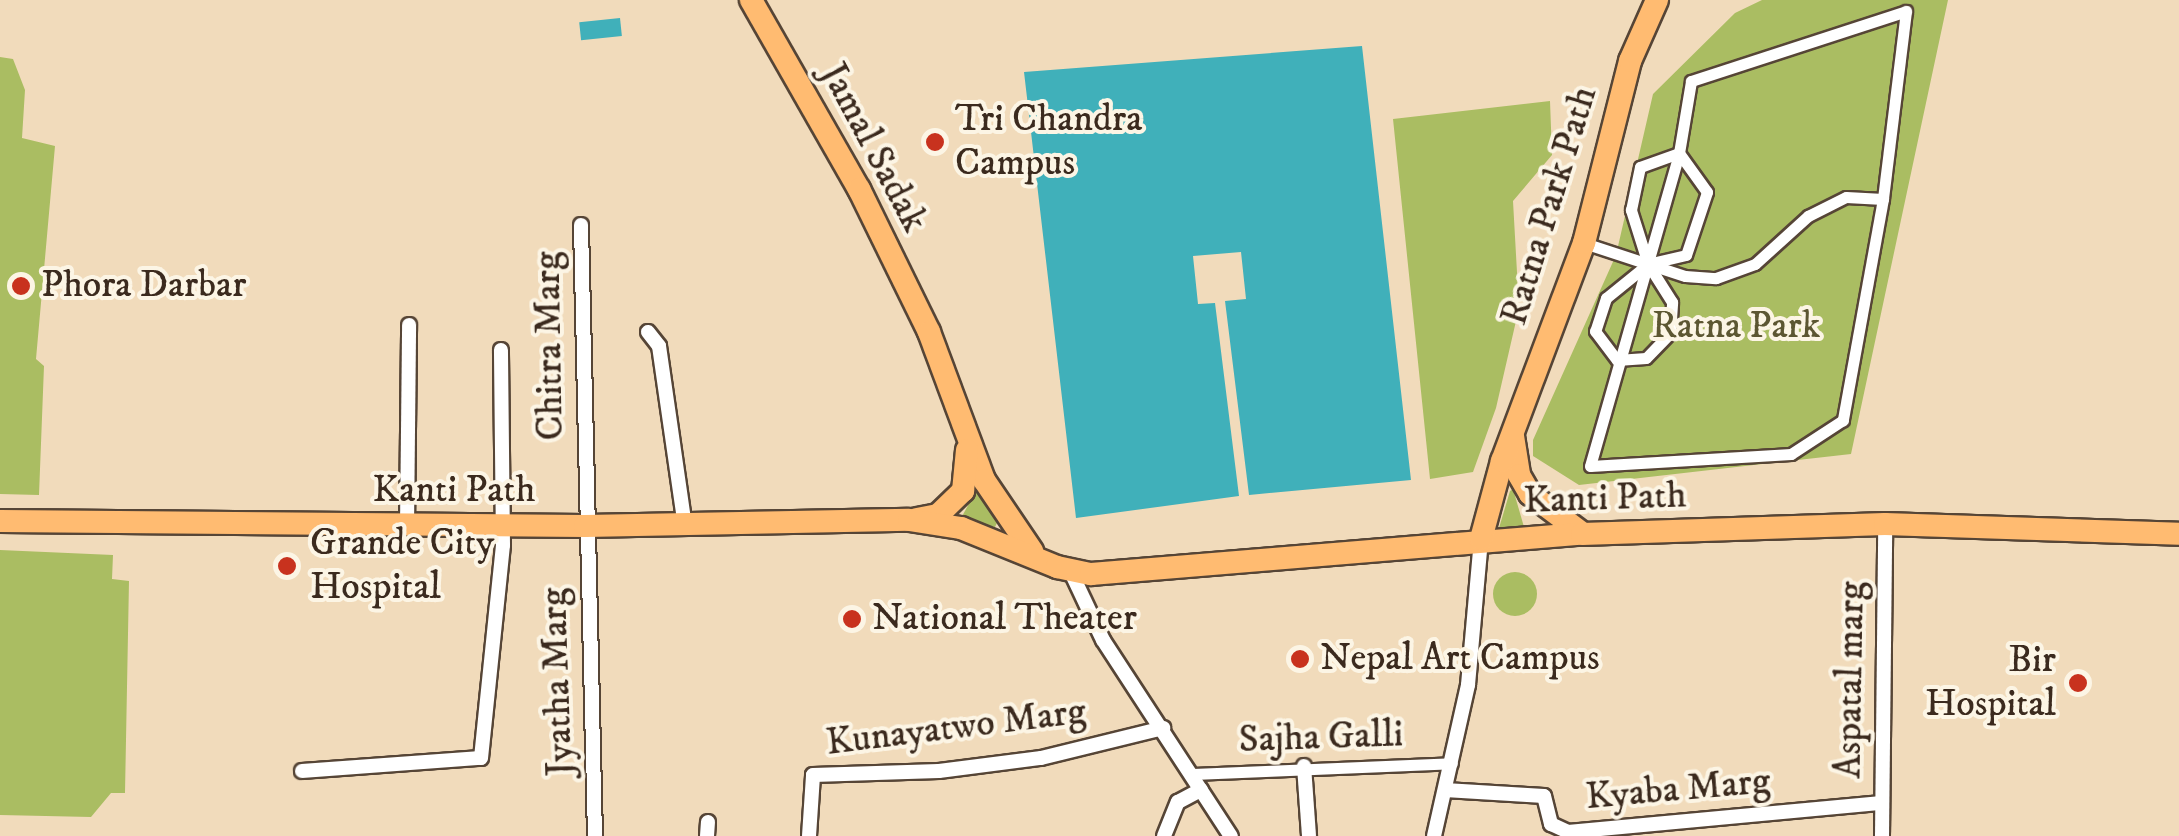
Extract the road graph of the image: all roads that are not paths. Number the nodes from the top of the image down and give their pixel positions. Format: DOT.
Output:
graph roads {
  1 [pos="751,0"];
  2 [pos="1657,0"];
  3 [pos="1679,153"];
  4 [pos="1883,200"];
  5 [pos="581,225"];
  6 [pos="1584,243"];
  7 [pos="1648,264"];
  8 [pos="409,325"];
  9 [pos="648,332"];
  10 [pos="502,350"];
  11 [pos="1617,360"];
  12 [pos="1512,432"];
  13 [pos="968,436"];
  14 [pos="909,520"];
  15 [pos="0,522"];
  16 [pos="1885,524"];
  17 [pos="408,526"];
  18 [pos="504,526"];
  19 [pos="586,526"];
  20 [pos="685,526"];
  21 [pos="1582,534"];
  22 [pos="2179,534"];
  23 [pos="1481,538"];
  24 [pos="1038,557"];
  25 [pos="1072,572"];
  26 [pos="1163,728"];
  27 [pos="1452,764"];
  28 [pos="1304,766"];
  29 [pos="302,772"];
  30 [pos="1193,774"];
  31 [pos="1201,790"];
  32 [pos="1446,790"];
  33 [pos="1882,803"];
  34 [pos="595,836"];
  35 [pos="809,836"];
  36 [pos="1164,836"];
  37 [pos="1231,836"];
  38 [pos="1309,836"];
  39 [pos="1434,836"];
  40 [pos="1882,836"];
  1 -- 13 [label="main road, Jamal Sadak"];
  2 -- 6 [label="main road, Ratna Park Path"];
  3 -- 4 [label="street"];
  3 -- 7 [label="street"];
  3 -- 7 [label="street"];
  3 -- 7 [label="street"];
  4 -- 7 [label="street"];
  4 -- 11 [label="street"];
  5 -- 19 [label="street, Chitra Marg"];
  6 -- 7 [label="street"];
  6 -- 12 [label="main road, Ratna Park Path"];
  7 -- 11 [label="street"];
  7 -- 11 [label="street"];
  7 -- 11 [label="street"];
  8 -- 17 [label="street"];
  9 -- 20 [label="street"];
  10 -- 18 [label="street"];
  12 -- 21 [label="main road"];
  12 -- 23 [label="main road, Ratna Park Path"];
  13 -- 14 [label="main road, Kanti Path"];
  13 -- 24 [label="main road"];
  14 -- 20 [label="main road, Kanti Path"];
  14 -- 24 [label="main road, Kanti Path"];
  15 -- 17 [label="main road, Kanti Path"];
  16 -- 21 [label="main road, Kanti Path"];
  16 -- 22 [label="main road, Kanti Path"];
  16 -- 33 [label="street, Aspatal marg"];
  17 -- 18 [label="main road, Kanti Path"];
  18 -- 19 [label="main road, Kanti Path"];
  18 -- 29 [label="street"];
  19 -- 20 [label="main road, Kanti Path"];
  19 -- 34 [label="street, Jyatha Marg"];
  21 -- 23 [label="main road, Kanti Path"];
  23 -- 25 [label="main road, Kanti Path"];
  23 -- 27 [label="street"];
  24 -- 25 [label="main road, Kanti Path"];
  25 -- 26 [label="street"];
  26 -- 30 [label="street"];
  26 -- 35 [label="street, Kunayatwo Marg"];
  27 -- 28 [label="street, Sajha Galli"];
  27 -- 32 [label="street"];
  28 -- 30 [label="street, Sajha Galli"];
  28 -- 38 [label="street"];
  30 -- 31 [label="street"];
  31 -- 36 [label="street"];
  31 -- 37 [label="street"];
  32 -- 33 [label="street, Kyaba Marg"];
  32 -- 39 [label="street"];
  33 -- 40 [label="street, Aspatal marg"];
}
